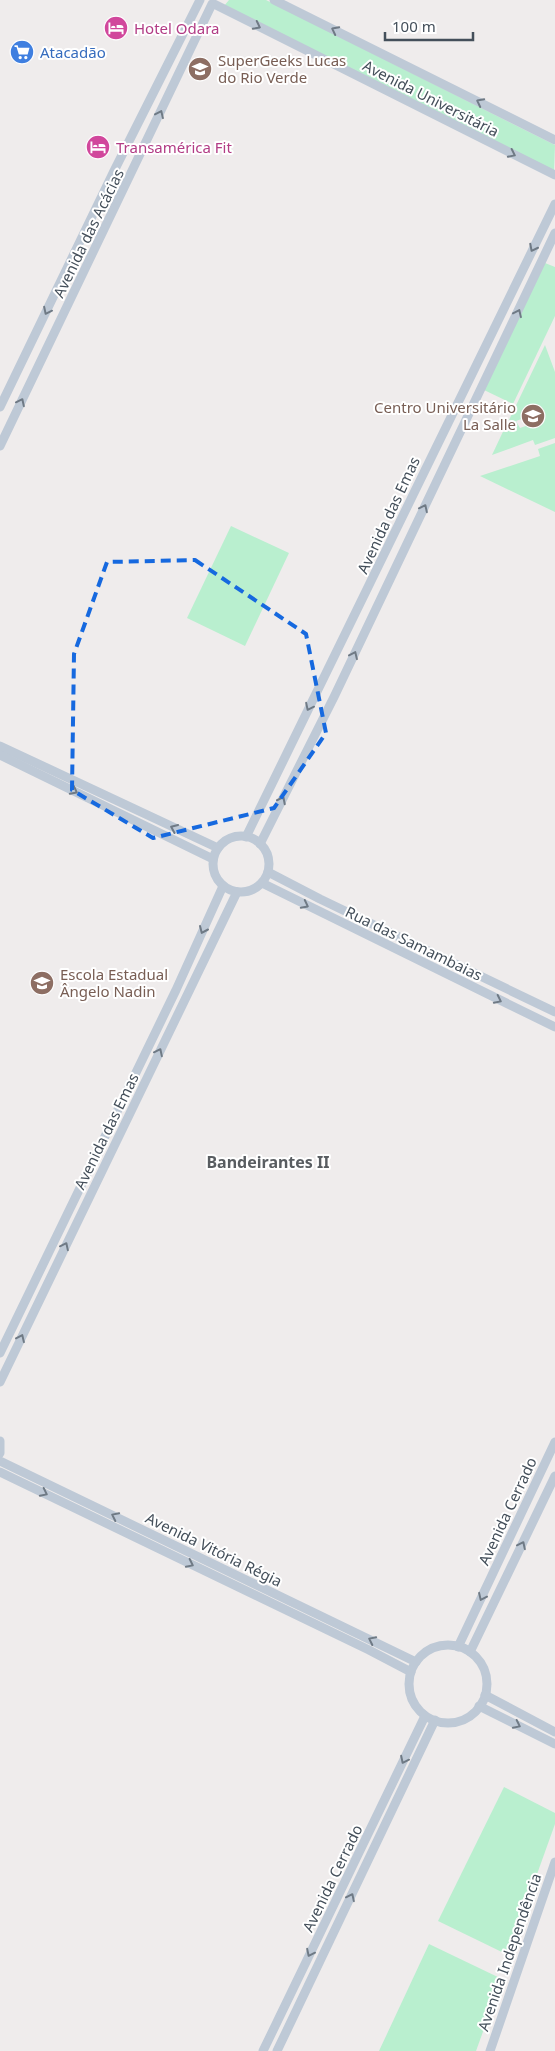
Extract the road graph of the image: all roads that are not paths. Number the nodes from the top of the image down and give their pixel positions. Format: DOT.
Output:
graph roads {
  1 [pos="201,0"];
  2 [pos="225,0"];
  3 [pos="274,0"];
  4 [pos="213,4"];
  5 [pos="555,140"];
  6 [pos="555,175"];
  7 [pos="555,204"];
  8 [pos="555,233"];
  9 [pos="0,407"];
  10 [pos="0,446"];
  11 [pos="0,746"];
  12 [pos="0,754"];
  13 [pos="246,837"];
  14 [pos="260,844"];
  15 [pos="218,848"];
  16 [pos="214,859"];
  17 [pos="268,872"];
  18 [pos="262,883"];
  19 [pos="223,886"];
  20 [pos="237,892"];
  21 [pos="555,1012"];
  22 [pos="555,1027"];
  23 [pos="0,1353"];
  24 [pos="0,1382"];
  25 [pos="0,1441"];
  26 [pos="555,1442"];
  27 [pos="0,1453"];
  28 [pos="0,1461"];
  29 [pos="0,1472"];
  30 [pos="555,1476"];
  31 [pos="458,1647"];
  32 [pos="470,1652"];
  33 [pos="416,1662"];
  34 [pos="411,1672"];
  35 [pos="485,1695"];
  36 [pos="479,1706"];
  37 [pos="426,1716"];
  38 [pos="435,1720"];
  39 [pos="555,1732"];
  40 [pos="555,1744"];
  41 [pos="555,1862"];
  42 [pos="263,2051"];
  43 [pos="276,2051"];
  44 [pos="490,2051"];
  1 -- 4 [label="street, Avenida Universitária"];
  1 -- 9 [label="street, Avenida das Acácias, one-way"];
  2 -- 4 [label="street"];
  5 -- 3 [label="street, Avenida Universitária, one-way"];
  4 -- 6 [label="street, Avenida Universitária, one-way"];
  10 -- 4 [label="street, Avenida das Acácias, one-way"];
  7 -- 13 [label="street, Avenida das Emas, one-way"];
  14 -- 8 [label="street, Avenida das Emas, one-way"];
  15 -- 11 [label="street, one-way"];
  12 -- 16 [label="street, one-way"];
  13 -- 14 [label="street"];
  13 -- 15 [label="street"];
  14 -- 17 [label="street"];
  15 -- 16 [label="street"];
  16 -- 19 [label="street"];
  17 -- 18 [label="street"];
  17 -- 21 [label="street, Rua das Samambaias"];
  18 -- 20 [label="street"];
  18 -- 22 [label="street, Rua das Samambaias, one-way"];
  19 -- 20 [label="street"];
  19 -- 23 [label="street, Avenida das Emas, one-way"];
  24 -- 20 [label="street, Avenida das Emas, one-way"];
  25 -- 27 [label="street"];
  26 -- 31 [label="street, Avenida Cerrado, one-way"];
  33 -- 28 [label="street, Avenida Vitória Régia, one-way"];
  29 -- 34 [label="street, Avenida Vitória Régia, one-way"];
  32 -- 30 [label="street, Avenida Cerrado, one-way"];
  31 -- 32 [label="street"];
  31 -- 33 [label="street"];
  32 -- 35 [label="street"];
  33 -- 34 [label="street"];
  34 -- 37 [label="street"];
  35 -- 36 [label="street"];
  35 -- 39 [label="street"];
  36 -- 38 [label="street"];
  36 -- 40 [label="street, one-way"];
  37 -- 38 [label="street"];
  37 -- 42 [label="street, Avenida Cerrado, one-way"];
  43 -- 38 [label="street, Avenida Cerrado, one-way"];
  41 -- 44 [label="street, Avenida Independência"];
}
